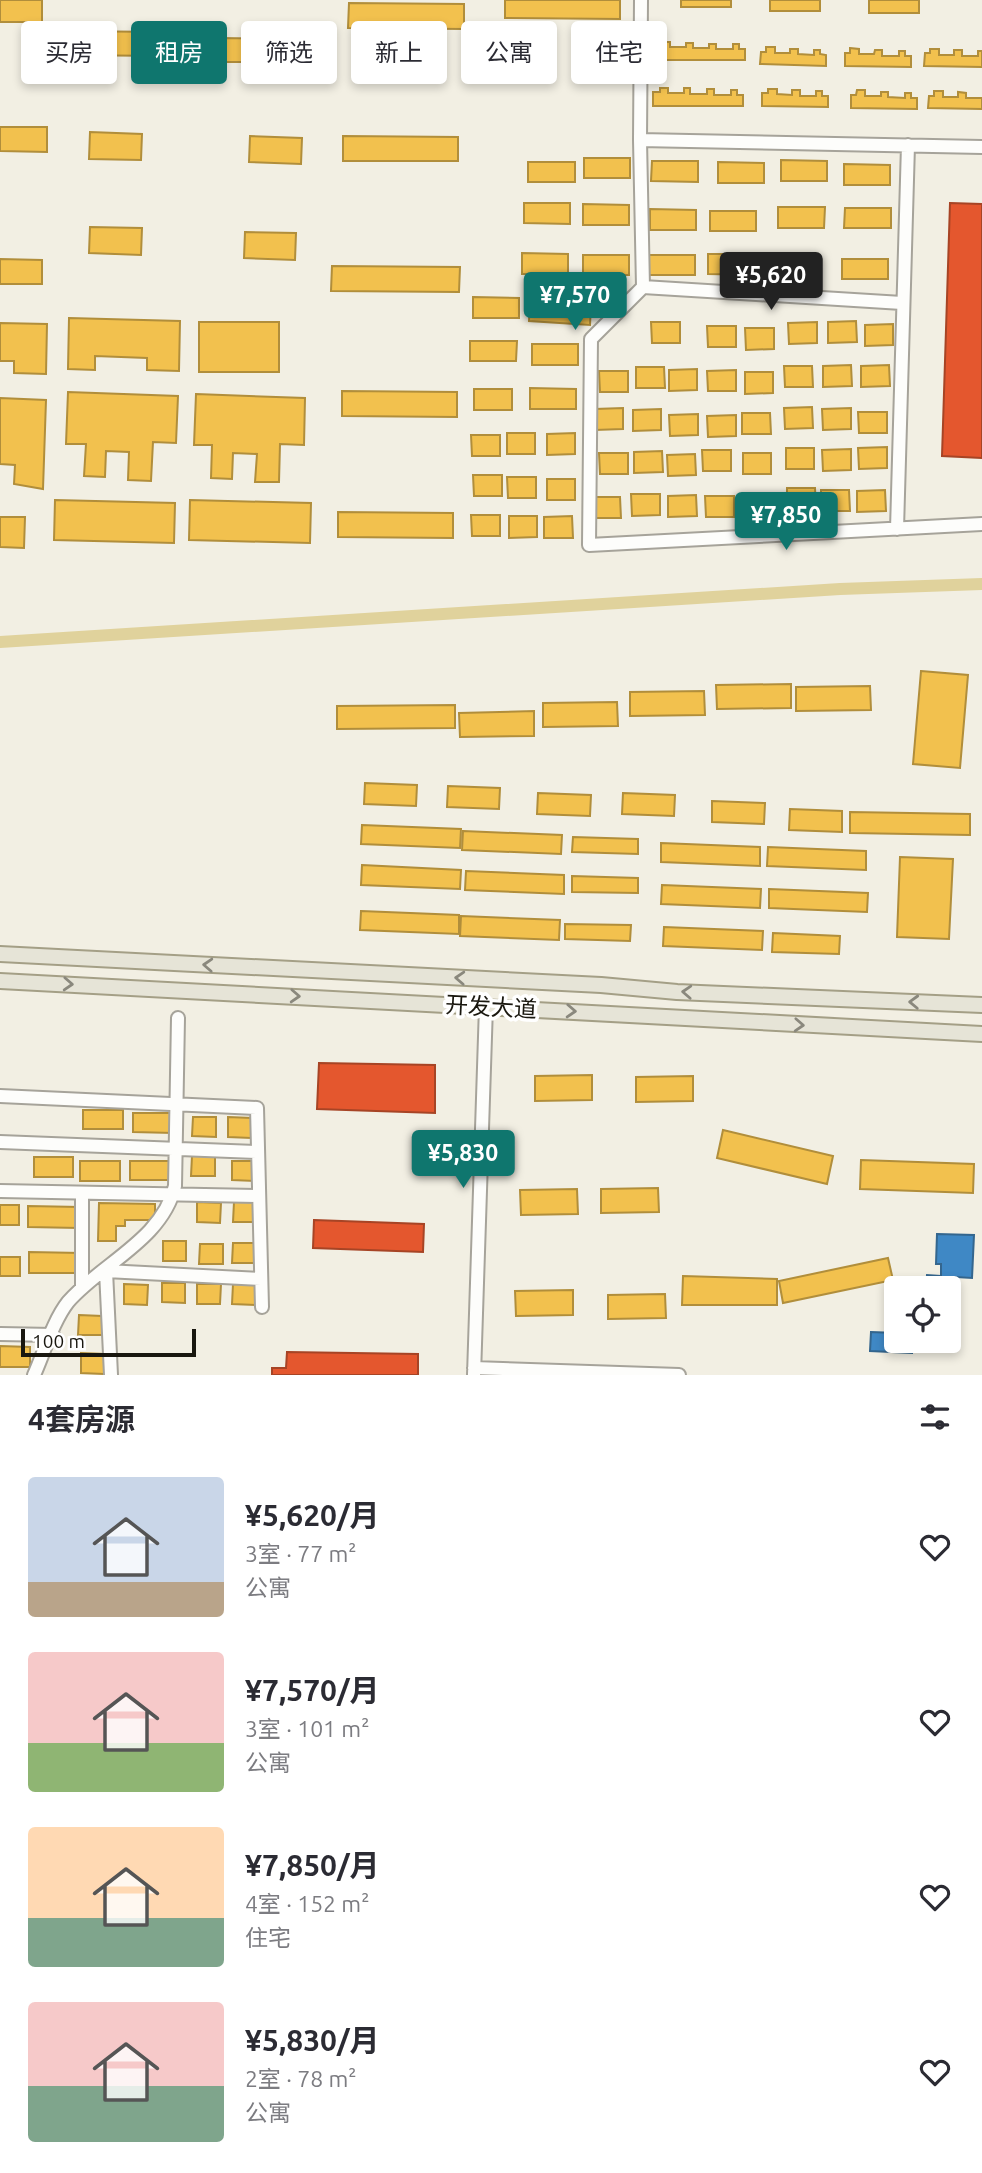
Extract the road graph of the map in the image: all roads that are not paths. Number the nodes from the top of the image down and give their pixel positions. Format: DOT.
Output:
graph roads {
  1 [pos="641,0"];
  2 [pos="640,139"];
  3 [pos="908,145"];
  4 [pos="982,147"];
  5 [pos="643,287"];
  6 [pos="902,303"];
  7 [pos="982,524"];
  8 [pos="897,529"];
  9 [pos="0,954"];
  10 [pos="0,981"];
  11 [pos="982,1005"];
  12 [pos="485,1006"];
  13 [pos="178,1018"];
  14 [pos="982,1034"];
  15 [pos="0,1096"];
  16 [pos="176,1105"];
  17 [pos="0,1142"];
  18 [pos="176,1148"];
  19 [pos="258,1152"];
  20 [pos="0,1191"];
  21 [pos="173,1194"];
  22 [pos="82,1195"];
  23 [pos="259,1196"];
  24 [pos="106,1271"];
  25 [pos="261,1279"];
  26 [pos="82,1287"];
  27 [pos="262,1307"];
  28 [pos="0,1334"];
  29 [pos="52,1335"];
  30 [pos="474,1371"];
  31 [pos="34,1375"];
  32 [pos="111,1375"];
  33 [pos="679,1375"];
  1 -- 2 [label="street"];
  2 -- 3 [label="street"];
  2 -- 5 [label="street"];
  3 -- 4 [label="street"];
  3 -- 6 [label="street"];
  5 -- 6 [label="street"];
  5 -- 8 [label="street"];
  6 -- 8 [label="street"];
  7 -- 8 [label="street"];
  11 -- 9 [label="main road, 开发大道, one-way"];
  10 -- 12 [label="main road, 开发大道, one-way"];
  12 -- 14 [label="main road, 开发大道, one-way"];
  12 -- 30 [label="street"];
  13 -- 16 [label="street"];
  15 -- 16 [label="street"];
  16 -- 18 [label="street"];
  16 -- 19 [label="street"];
  17 -- 18 [label="street"];
  18 -- 19 [label="street"];
  18 -- 21 [label="street"];
  19 -- 23 [label="street"];
  20 -- 21 [label="street"];
  21 -- 23 [label="street"];
  21 -- 24 [label="street"];
  22 -- 26 [label="street"];
  23 -- 25 [label="street"];
  24 -- 25 [label="street"];
  24 -- 26 [label="street"];
  24 -- 32 [label="street"];
  25 -- 27 [label="street"];
  26 -- 29 [label="street"];
  28 -- 29 [label="street"];
  29 -- 31 [label="street"];
  30 -- 33 [label="street"];
}
